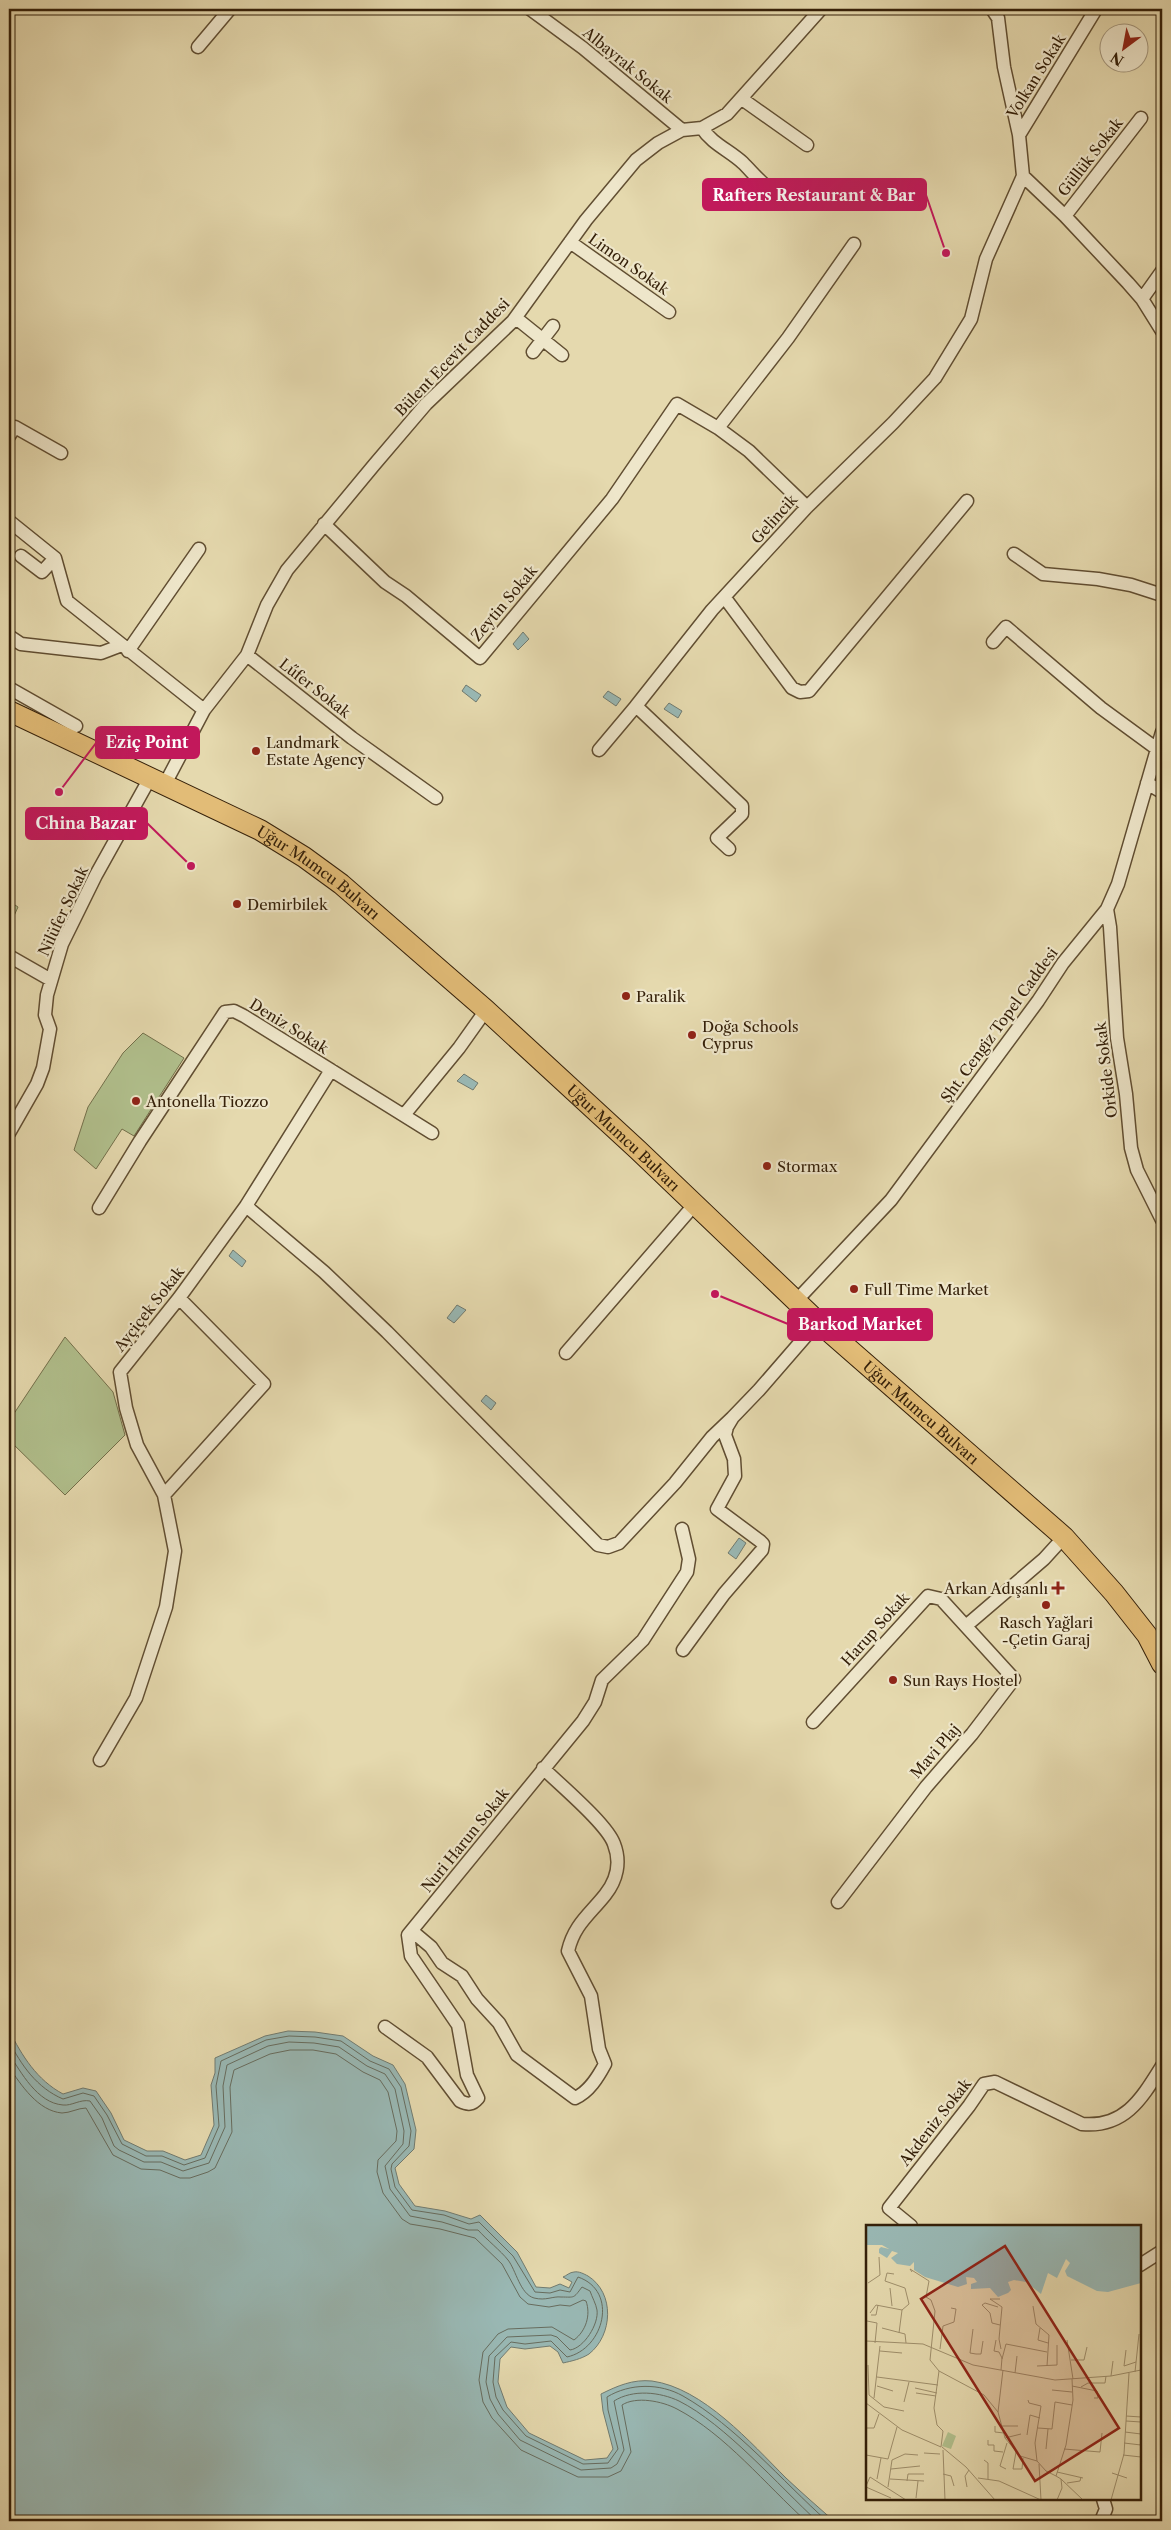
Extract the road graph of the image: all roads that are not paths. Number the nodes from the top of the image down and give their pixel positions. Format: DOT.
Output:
graph roads {
  1 [pos="230,9"];
  2 [pos="530,9"];
  3 [pos="821,9"];
  4 [pos="992,9"];
  5 [pos="1096,9"];
  6 [pos="198,47"];
  7 [pos="742,99"];
  8 [pos="1140,118"];
  9 [pos="702,128"];
  10 [pos="682,130"];
  11 [pos="1018,135"];
  12 [pos="807,144"];
  13 [pos="1023,176"];
  14 [pos="771,190"];
  15 [pos="1065,216"];
  16 [pos="570,242"];
  17 [pos="854,244"];
  18 [pos="1162,271"];
  19 [pos="1142,299"];
  20 [pos="669,312"];
  21 [pos="516,318"];
  22 [pos="553,326"];
  23 [pos="1162,331"];
  24 [pos="542,339"];
  25 [pos="533,352"];
  26 [pos="562,355"];
  27 [pos="718,428"];
  28 [pos="9,436"];
  29 [pos="61,453"];
  30 [pos="967,501"];
  31 [pos="807,507"];
  32 [pos="9,521"];
  33 [pos="324,524"];
  34 [pos="199,549"];
  35 [pos="1014,554"];
  36 [pos="21,556"];
  37 [pos="55,558"];
  38 [pos="1162,595"];
  39 [pos="725,598"];
  40 [pos="9,636"];
  41 [pos="993,642"];
  42 [pos="125,648"];
  43 [pos="247,655"];
  44 [pos="9,688"];
  45 [pos="636,706"];
  46 [pos="204,710"];
  47 [pos="9,711"];
  48 [pos="76,726"];
  49 [pos="1162,732"];
  50 [pos="1157,749"];
  51 [pos="599,750"];
  52 [pos="157,781"];
  53 [pos="1147,783"];
  54 [pos="1162,792"];
  55 [pos="436,798"];
  56 [pos="729,849"];
  57 [pos="1107,909"];
  58 [pos="9,956"];
  59 [pos="51,980"];
  60 [pos="486,1010"];
  61 [pos="331,1070"];
  62 [pos="404,1115"];
  63 [pos="9,1133"];
  64 [pos="432,1133"];
  65 [pos="695,1204"];
  66 [pos="246,1206"];
  67 [pos="99,1208"];
  68 [pos="1162,1220"];
  69 [pos="179,1298"];
  70 [pos="796,1300"];
  71 [pos="818,1322"];
  72 [pos="566,1353"];
  73 [pos="733,1417"];
  74 [pos="164,1495"];
  75 [pos="682,1529"];
  76 [pos="1064,1537"];
  77 [pos="967,1625"];
  78 [pos="683,1650"];
  79 [pos="1162,1664"];
  80 [pos="813,1722"];
  81 [pos="100,1760"];
  82 [pos="543,1768"];
  83 [pos="838,1902"];
  84 [pos="412,1932"];
  85 [pos="385,2027"];
  86 [pos="1162,2066"];
  87 [pos="910,2225"];
  88 [pos="1162,2251"];
  89 [pos="1141,2264"];
  90 [pos="1103,2500"];
  91 [pos="1101,2521"];
  1 -- 6 [label="street"];
  2 -- 10 [label="street, Albayrak Sokak"];
  3 -- 7 [label="street, Bülent Ecevit Caddesi"];
  4 -- 11 [label="street"];
  5 -- 11 [label="street, Volkan Sokak"];
  7 -- 9 [label="street, Bülent Ecevit Caddesi"];
  7 -- 12 [label="street"];
  8 -- 15 [label="street, Güllük Sokak"];
  9 -- 10 [label="street, Bülent Ecevit Caddesi"];
  9 -- 14 [label="street"];
  10 -- 16 [label="street, Bülent Ecevit Caddesi"];
  11 -- 13 [label="street"];
  13 -- 15 [label="street"];
  13 -- 31 [label="street, Gelincik"];
  15 -- 19 [label="street"];
  16 -- 20 [label="street, Limon Sokak"];
  16 -- 21 [label="street, Bülent Ecevit Caddesi"];
  17 -- 27 [label="street"];
  18 -- 19 [label="street"];
  19 -- 23 [label="street"];
  21 -- 24 [label="street"];
  21 -- 33 [label="street, Bülent Ecevit Caddesi"];
  22 -- 24 [label="street"];
  24 -- 25 [label="street"];
  24 -- 26 [label="street"];
  27 -- 31 [label="street"];
  27 -- 33 [label="street, Zeytin Sokak"];
  28 -- 29 [label="street"];
  30 -- 39 [label="street"];
  31 -- 39 [label="street, Gelincik"];
  32 -- 37 [label="street"];
  33 -- 43 [label="street, Bülent Ecevit Caddesi"];
  34 -- 42 [label="street"];
  35 -- 38 [label="street"];
  36 -- 37 [label="street"];
  37 -- 42 [label="street"];
  39 -- 45 [label="street, Gelincik"];
  40 -- 42 [label="street"];
  41 -- 50 [label="street"];
  42 -- 46 [label="street"];
  43 -- 46 [label="street, Bülent Ecevit Caddesi"];
  43 -- 55 [label="street, Lűfer Sokak"];
  44 -- 48 [label="street"];
  45 -- 51 [label="street, Gelincik"];
  45 -- 56 [label="street"];
  46 -- 52 [label="street, Bülent Ecevit Caddesi"];
  47 -- 52 [label="main road, Uğur Mumcu Bulvarı"];
  49 -- 50 [label="street, Şht. Cengiz Topel Caddesi"];
  50 -- 53 [label="street, Şht. Cengiz Topel Caddesi"];
  52 -- 59 [label="street, Nilüfer Sokak"];
  52 -- 60 [label="main road, Uğur Mumcu Bulvarı"];
  53 -- 54 [label="street"];
  53 -- 57 [label="street, Şht. Cengiz Topel Caddesi"];
  57 -- 68 [label="street, Orkide Sokak"];
  57 -- 70 [label="street, Şht. Cengiz Topel Caddesi"];
  58 -- 59 [label="street"];
  59 -- 63 [label="street, Nilüfer Sokak"];
  60 -- 62 [label="street"];
  60 -- 65 [label="main road, Uğur Mumcu Bulvarı"];
  61 -- 62 [label="street, Deniz Sokak"];
  61 -- 66 [label="street, Ayçiçek Sokak"];
  61 -- 67 [label="street, Deniz Sokak"];
  62 -- 64 [label="street, Deniz Sokak"];
  65 -- 70 [label="main road, Uğur Mumcu Bulvarı"];
  65 -- 72 [label="street"];
  66 -- 69 [label="street, Ayçiçek Sokak"];
  66 -- 73 [label="street"];
  69 -- 74 [label="street, Ayçiçek Sokak"];
  69 -- 74 [label="street"];
  70 -- 71 [label="main road, Uğur Mumcu Bulvarı"];
  71 -- 73 [label="street"];
  71 -- 76 [label="main road, Uğur Mumcu Bulvarı"];
  73 -- 78 [label="street"];
  74 -- 81 [label="street, Ayçiçek Sokak"];
  75 -- 82 [label="street, Nuri Harun Sokak"];
  76 -- 77 [label="street"];
  76 -- 79 [label="main road, Uğur Mumcu Bulvarı"];
  77 -- 80 [label="street, Harup Sokak"];
  77 -- 83 [label="street, Mavi Plaj"];
  82 -- 84 [label="street, Nuri Harun Sokak"];
  82 -- 84 [label="street"];
  84 -- 85 [label="street"];
  86 -- 87 [label="street, Akdeniz Sokak"];
  88 -- 89 [label="street"];
  90 -- 91 [label="street"];
}
